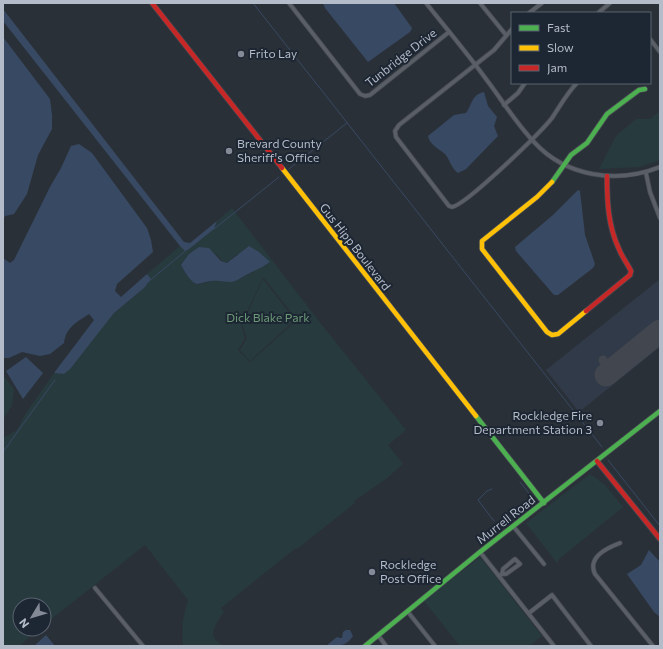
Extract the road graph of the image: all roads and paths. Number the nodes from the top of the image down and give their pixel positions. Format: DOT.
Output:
graph roads {
  1 [pos="152,3"];
  2 [pos="289,3"];
  3 [pos="426,3"];
  4 [pos="480,3"];
  5 [pos="542,3"];
  6 [pos="610,3"];
  7 [pos="531,12"];
  8 [pos="599,12"];
  9 [pos="511,30"];
  10 [pos="449,32"];
  11 [pos="506,35"];
  12 [pos="651,40"];
  13 [pos="660,52"];
  14 [pos="476,65"];
  15 [pos="523,84"];
  16 [pos="576,84"];
  17 [pos="645,89"];
  18 [pos="504,105"];
  19 [pos="531,139"];
  20 [pos="564,164"];
  21 [pos="660,167"];
  22 [pos="646,173"];
  23 [pos="607,176"];
  24 [pos="660,218"];
  25 [pos="660,411"];
  26 [pos="597,461"];
  27 [pos="544,503"];
  28 [pos="513,526"];
  29 [pos="660,539"];
  30 [pos="620,543"];
  31 [pos="480,552"];
  32 [pos="544,564"];
  33 [pos="501,575"];
  34 [pos="95,588"];
  35 [pos="408,612"];
  36 [pos="528,613"];
  37 [pos="378,635"];
  38 [pos="143,646"];
  39 [pos="365,646"];
  40 [pos="386,646"];
  41 [pos="435,646"];
  42 [pos="554,646"];
  43 [pos="591,646"];
  44 [pos="653,646"];
  1 -- 27 [label="street, Gus Hipp Boulevard"];
  2 -- 10 [label="street, Tunbridge Drive"];
  3 -- 10 [label="street"];
  4 -- 11 [label="street"];
  5 -- 7 [label="street"];
  6 -- 8 [label="street"];
  9 -- 11 [label="street"];
  10 -- 14 [label="street"];
  11 -- 14 [label="street"];
  12 -- 13 [label="street"];
  14 -- 18 [label="street"];
  14 -- 19 [label="street"];
  15 -- 18 [label="street"];
  16 -- 19 [label="street"];
  17 -- 20 [label="street"];
  18 -- 19 [label="street"];
  19 -- 20 [label="street"];
  20 -- 23 [label="street"];
  20 -- 23 [label="street"];
  21 -- 22 [label="street"];
  22 -- 23 [label="street"];
  22 -- 24 [label="street"];
  25 -- 26 [label="street, Murrell Road"];
  26 -- 27 [label="street, Murrell Road"];
  26 -- 29 [label="street"];
  27 -- 28 [label="street, Murrell Road"];
  28 -- 31 [label="street, Murrell Road"];
  28 -- 32 [label="street"];
  30 -- 44 [label="street"];
  31 -- 33 [label="street"];
  31 -- 35 [label="street, Murrell Road"];
  33 -- 33 [label="street"];
  33 -- 36 [label="street"];
  34 -- 38 [label="street"];
  35 -- 37 [label="street, Murrell Road"];
  35 -- 41 [label="street"];
  36 -- 42 [label="street"];
  36 -- 43 [label="street"];
  37 -- 39 [label="street, Murrell Road"];
  37 -- 40 [label="street"];
}
